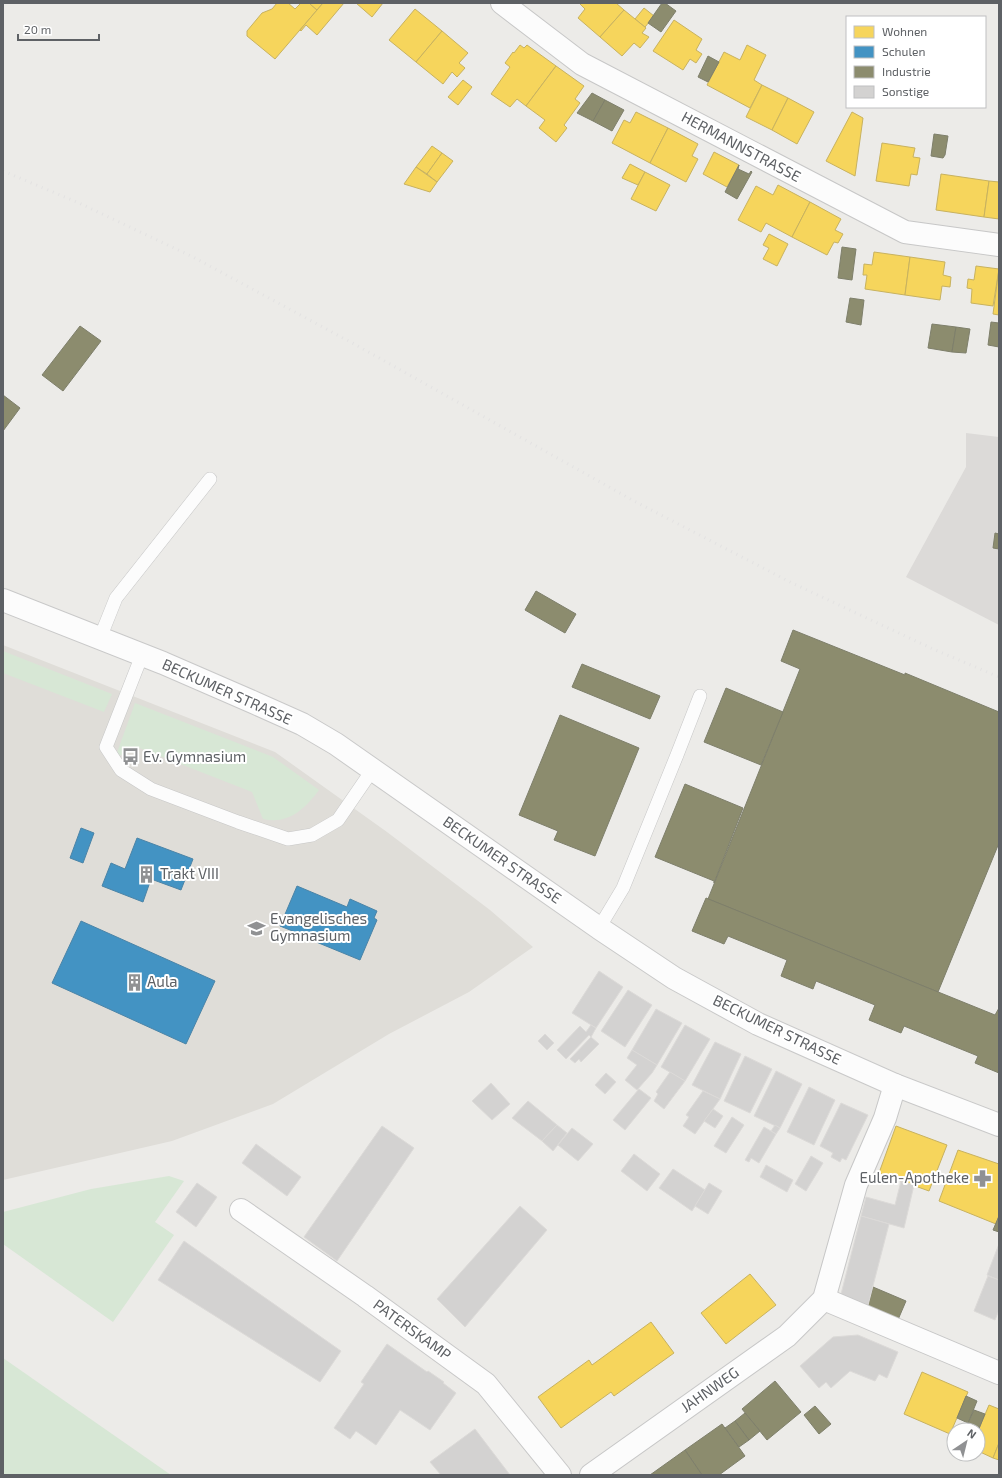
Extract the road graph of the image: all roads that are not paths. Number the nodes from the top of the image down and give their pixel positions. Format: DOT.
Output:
graph roads {
  1 [pos="502,3"];
  2 [pos="999,245"];
  3 [pos="210,479"];
  4 [pos="3,600"];
  5 [pos="100,638"];
  6 [pos="142,655"];
  7 [pos="700,696"];
  8 [pos="373,769"];
  9 [pos="599,928"];
  10 [pos="895,1085"];
  11 [pos="999,1125"];
  12 [pos="240,1210"];
  13 [pos="824,1299"];
  14 [pos="999,1373"];
  15 [pos="560,1475"];
  16 [pos="591,1475"];
  1 -- 2 [label="street, HERMANNSTRASSE"];
  3 -- 5 [label="lane"];
  4 -- 5 [label="street, BECKUMER STRASSE"];
  5 -- 6 [label="street, BECKUMER STRASSE"];
  6 -- 8 [label="street, BECKUMER STRASSE"];
  6 -- 8 [label="lane"];
  7 -- 9 [label="lane"];
  8 -- 9 [label="street, BECKUMER STRASSE"];
  9 -- 10 [label="street, BECKUMER STRASSE"];
  10 -- 11 [label="street, BECKUMER STRASSE"];
  10 -- 13 [label="street, JAHNWEG"];
  12 -- 15 [label="street, PATERSKAMP"];
  13 -- 14 [label="street"];
  13 -- 16 [label="street, JAHNWEG"];
}
